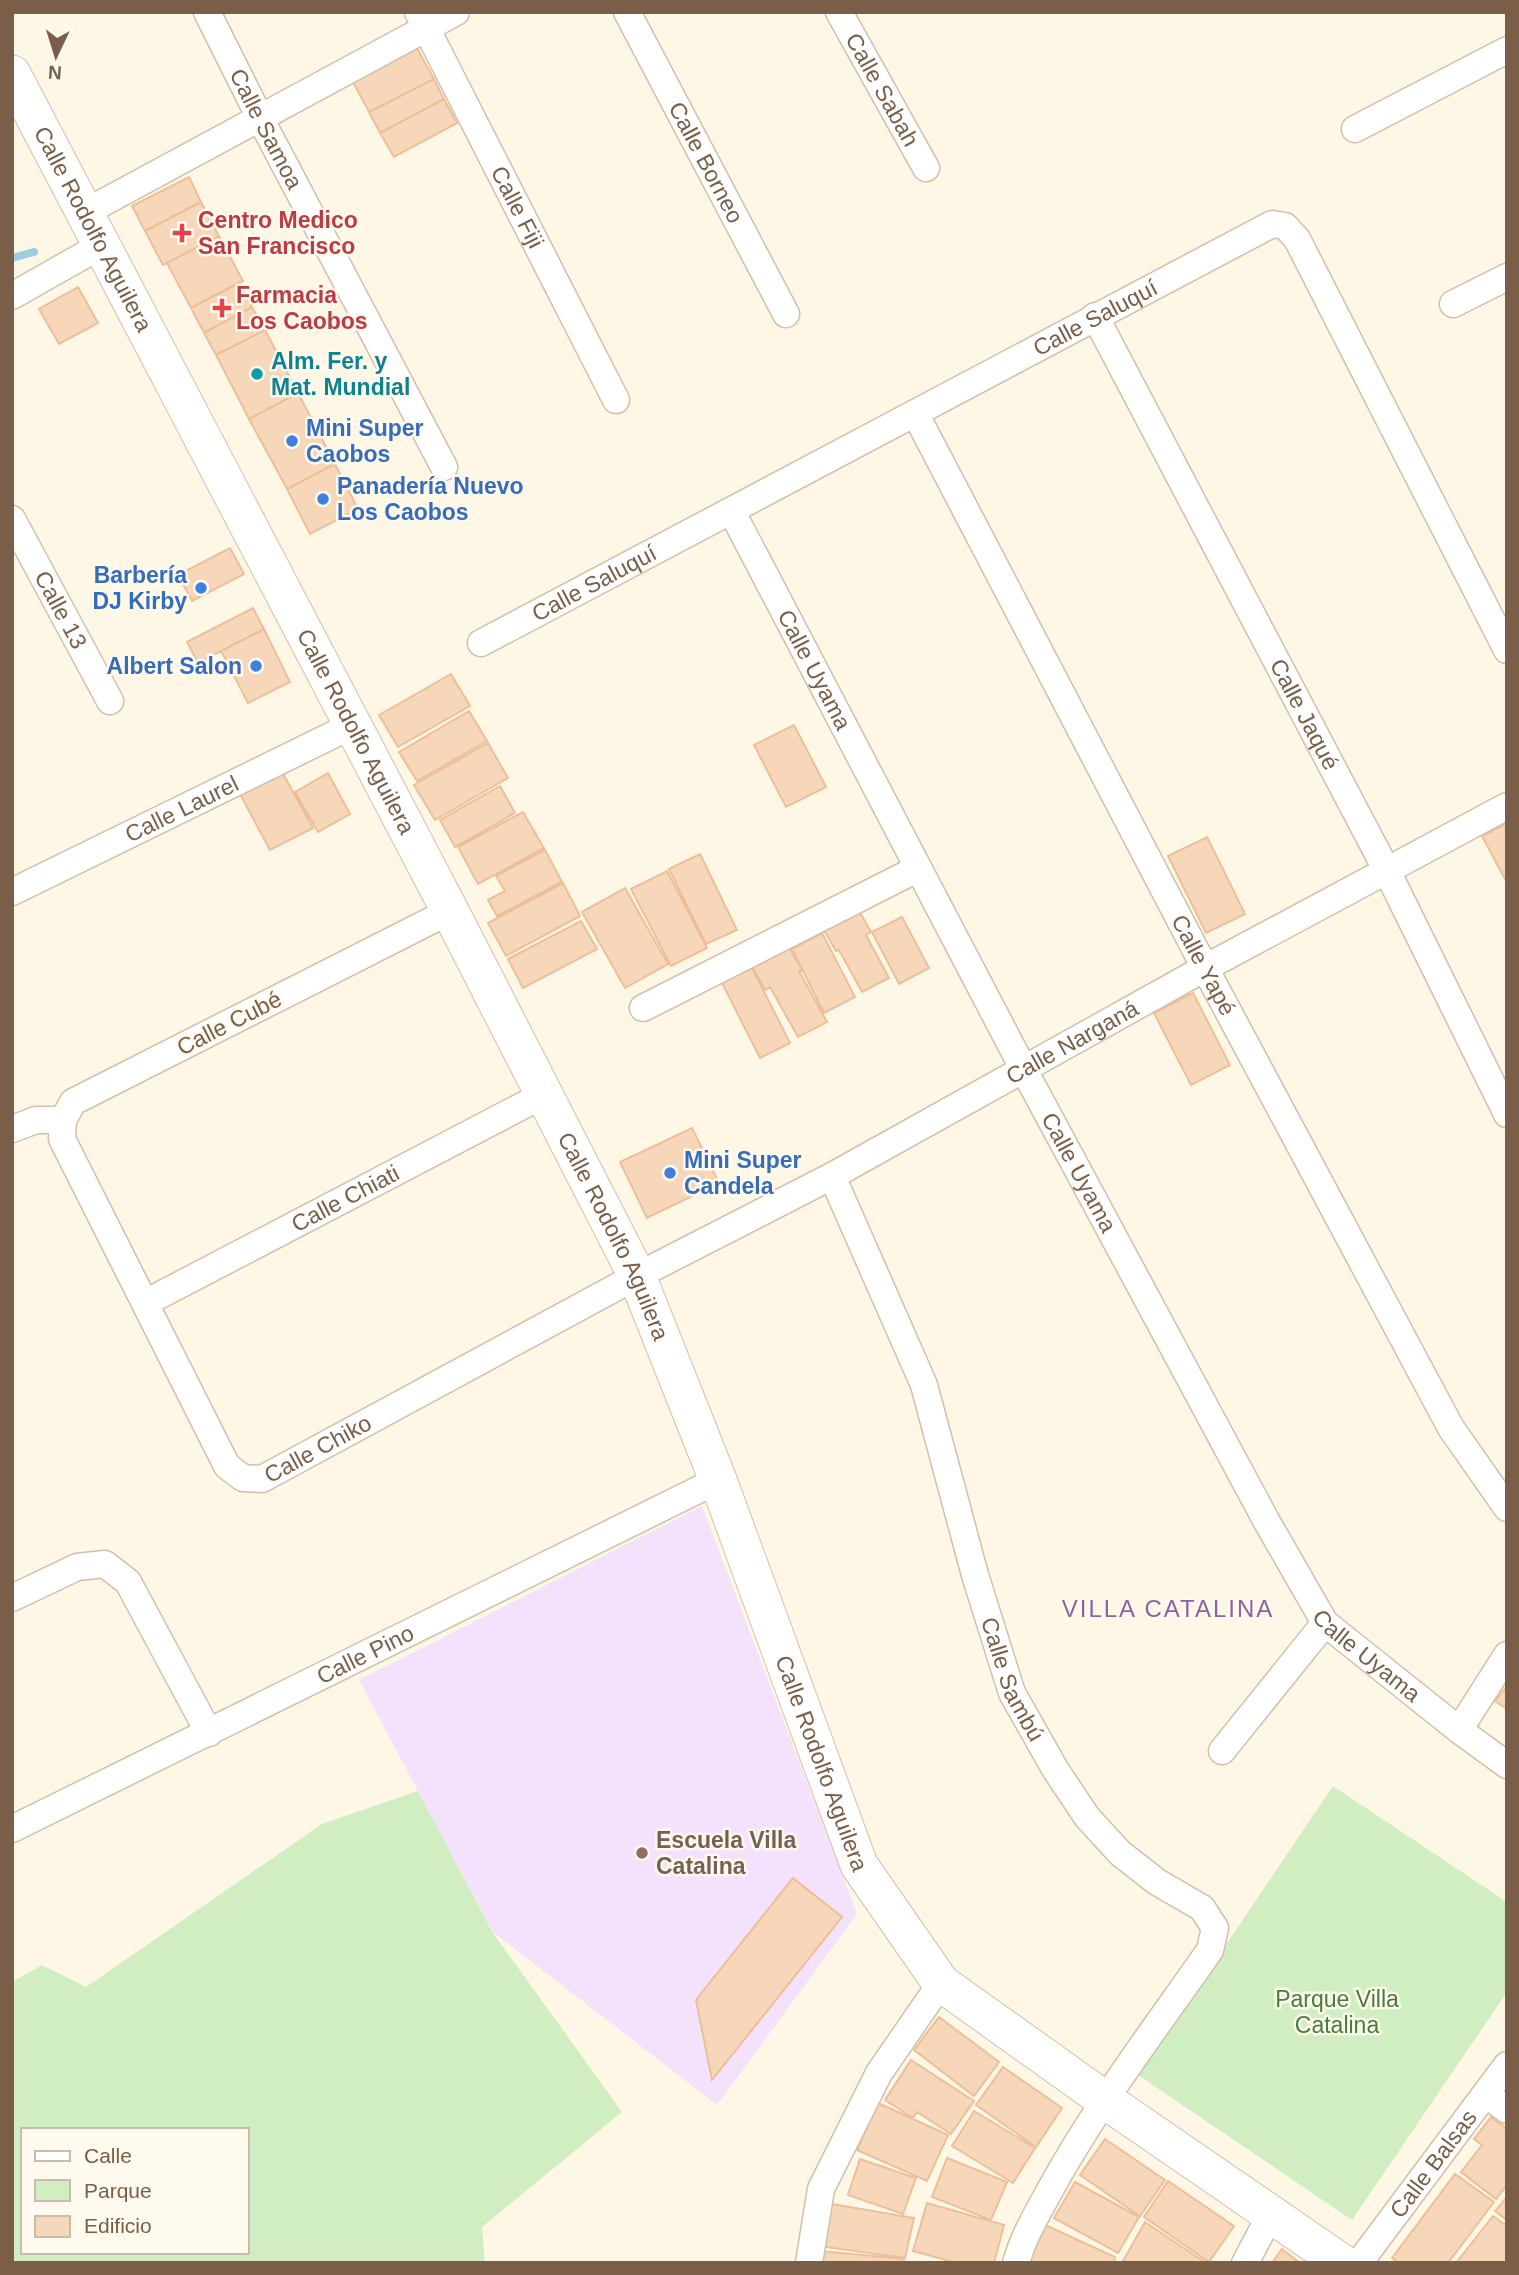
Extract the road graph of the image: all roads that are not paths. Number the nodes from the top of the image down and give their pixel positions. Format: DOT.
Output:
graph roads {
  1 [pos="207,12"];
  2 [pos="456,12"];
  3 [pos="627,12"];
  4 [pos="842,13"];
  5 [pos="423,21"];
  6 [pos="1507,50"];
  7 [pos="12,74"];
  8 [pos="260,118"];
  9 [pos="1355,129"];
  10 [pos="926,169"];
  11 [pos="84,213"];
  12 [pos="102,245"];
  13 [pos="1507,277"];
  14 [pos="12,296"];
  15 [pos="1453,304"];
  16 [pos="786,314"];
  17 [pos="1096,316"];
  18 [pos="616,400"];
  19 [pos="915,413"];
  20 [pos="444,467"];
  21 [pos="732,512"];
  22 [pos="12,519"];
  23 [pos="481,643"];
  24 [pos="1507,650"];
  25 [pos="110,701"];
  26 [pos="351,726"];
  27 [pos="1507,806"];
  28 [pos="917,869"];
  29 [pos="1387,871"];
  30 [pos="12,892"];
  31 [pos="450,911"];
  32 [pos="1205,968"];
  33 [pos="642,1008"];
  34 [pos="1024,1070"];
  35 [pos="545,1094"];
  36 [pos="1507,1114"];
  37 [pos="63,1120"];
  38 [pos="12,1129"];
  39 [pos="832,1176"];
  40 [pos="637,1276"];
  41 [pos="145,1303"];
  42 [pos="718,1480"];
  43 [pos="1507,1508"];
  44 [pos="12,1598"];
  45 [pos="1325,1623"];
  46 [pos="1507,1655"];
  47 [pos="1459,1730"];
  48 [pos="209,1733"];
  49 [pos="1222,1751"];
  50 [pos="1507,1765"];
  51 [pos="12,1829"];
  52 [pos="941,1983"];
  53 [pos="1507,2065"];
  54 [pos="1105,2100"];
  55 [pos="1496,2102"];
  56 [pos="1271,2214"];
  57 [pos="809,2263"];
  58 [pos="1016,2263"];
  59 [pos="1245,2263"];
  60 [pos="1342,2263"];
  61 [pos="1359,2263"];
  1 -- 8 [label="street, Calle Samoa"];
  2 -- 5 [label="street"];
  3 -- 16 [label="street, Calle Borneo"];
  4 -- 10 [label="street, Calle Sabah"];
  5 -- 8 [label="street"];
  5 -- 18 [label="street, Calle Fiji"];
  6 -- 9 [label="street"];
  7 -- 11 [label="street, Calle Rodolfo Aguilera"];
  8 -- 11 [label="street"];
  8 -- 20 [label="street, Calle Samoa"];
  11 -- 12 [label="street, Calle Rodolfo Aguilera"];
  12 -- 14 [label="street"];
  12 -- 26 [label="street, Calle Rodolfo Aguilera"];
  13 -- 15 [label="street"];
  17 -- 19 [label="street, Calle Saluquí"];
  17 -- 24 [label="street, Calle Saluquí"];
  17 -- 29 [label="street, Calle Jaqué"];
  19 -- 21 [label="street, Calle Saluquí"];
  19 -- 32 [label="street, Calle Yapé"];
  21 -- 23 [label="street, Calle Saluquí"];
  21 -- 28 [label="street, Calle Uyama"];
  22 -- 25 [label="street, Calle 13"];
  26 -- 30 [label="street, Calle Laurel"];
  26 -- 31 [label="street, Calle Rodolfo Aguilera"];
  27 -- 29 [label="street, Calle Narganá"];
  28 -- 33 [label="street"];
  28 -- 34 [label="street, Calle Uyama"];
  29 -- 32 [label="street, Calle Narganá"];
  29 -- 36 [label="street, Calle Jaqué"];
  31 -- 35 [label="street, Calle Rodolfo Aguilera"];
  31 -- 37 [label="street, Calle Cubé"];
  32 -- 34 [label="street, Calle Narganá"];
  32 -- 43 [label="street, Calle Yapé"];
  34 -- 39 [label="street, Calle Narganá"];
  34 -- 45 [label="street, Calle Uyama"];
  35 -- 40 [label="street, Calle Rodolfo Aguilera"];
  35 -- 41 [label="street, Calle Chiati"];
  37 -- 38 [label="street"];
  37 -- 41 [label="street, Calle Chiko"];
  39 -- 40 [label="street, Calle Narganá"];
  39 -- 54 [label="street, Calle Sambú"];
  40 -- 41 [label="street, Calle Chiko"];
  40 -- 42 [label="street, Calle Rodolfo Aguilera"];
  42 -- 48 [label="street, Calle Pino"];
  42 -- 52 [label="street, Calle Rodolfo Aguilera"];
  44 -- 48 [label="street"];
  45 -- 47 [label="street, Calle Uyama"];
  45 -- 49 [label="street"];
  46 -- 47 [label="street"];
  47 -- 50 [label="street, Calle Uyama"];
  48 -- 51 [label="street, Calle Pino"];
  52 -- 54 [label="street, Calle Rodolfo Aguilera"];
  52 -- 57 [label="street"];
  53 -- 55 [label="street, Calle Balsas"];
  54 -- 56 [label="street, Calle Rodolfo Aguilera"];
  54 -- 58 [label="street, Calle Sambú"];
  55 -- 61 [label="street, Calle Balsas"];
  56 -- 59 [label="street"];
  56 -- 60 [label="street, Calle Rodolfo Aguilera"];
}
